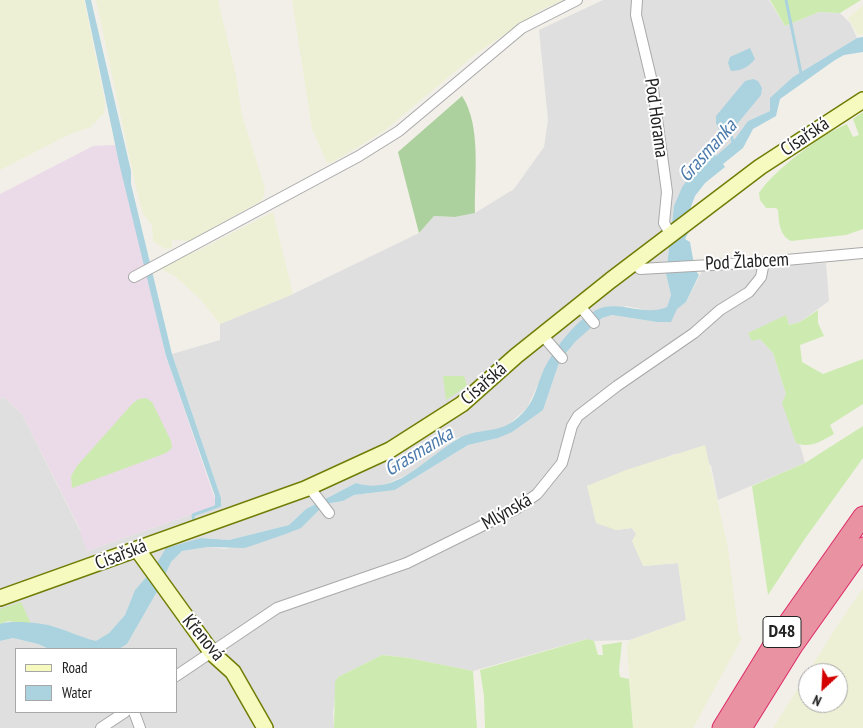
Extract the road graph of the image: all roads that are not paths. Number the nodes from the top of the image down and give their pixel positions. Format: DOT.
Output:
graph roads {
  1 [pos="577,0"];
  2 [pos="637,0"];
  3 [pos="863,100"];
  4 [pos="671,235"];
  5 [pos="863,253"];
  6 [pos="634,262"];
  7 [pos="764,262"];
  8 [pos="134,277"];
  9 [pos="543,336"];
  10 [pos="559,354"];
  11 [pos="309,487"];
  12 [pos="324,507"];
  13 [pos="863,518"];
  14 [pos="855,543"];
  15 [pos="137,549"];
  16 [pos="0,598"];
  17 [pos="212,653"];
  18 [pos="178,675"];
  19 [pos="124,713"];
  20 [pos="134,713"];
  21 [pos="101,728"];
  22 [pos="140,728"];
  23 [pos="265,728"];
  24 [pos="722,728"];
  25 [pos="742,728"];
  1 -- 8 [label="street"];
  2 -- 4 [label="street, Pod Horama"];
  3 -- 4 [label="street, Císařská"];
  4 -- 6 [label="street, Císařská"];
  5 -- 7 [label="street, Pod Žlabcem"];
  6 -- 7 [label="street, Pod Žlabcem"];
  6 -- 9 [label="street, Císařská"];
  7 -- 17 [label="street, Mlýnská"];
  9 -- 10 [label="street"];
  9 -- 11 [label="street, Císařská"];
  11 -- 12 [label="street"];
  11 -- 15 [label="street, Císařská"];
  13 -- 14 [label="highway, D48"];
  14 -- 24 [label="highway, D48"];
  14 -- 25 [label="highway, D48"];
  15 -- 16 [label="street, Císařská"];
  15 -- 17 [label="street, Křenová"];
  17 -- 18 [label="street, Mlýnská"];
  17 -- 23 [label="street, Křenová"];
  19 -- 21 [label="street"];
  20 -- 22 [label="street"];
}
